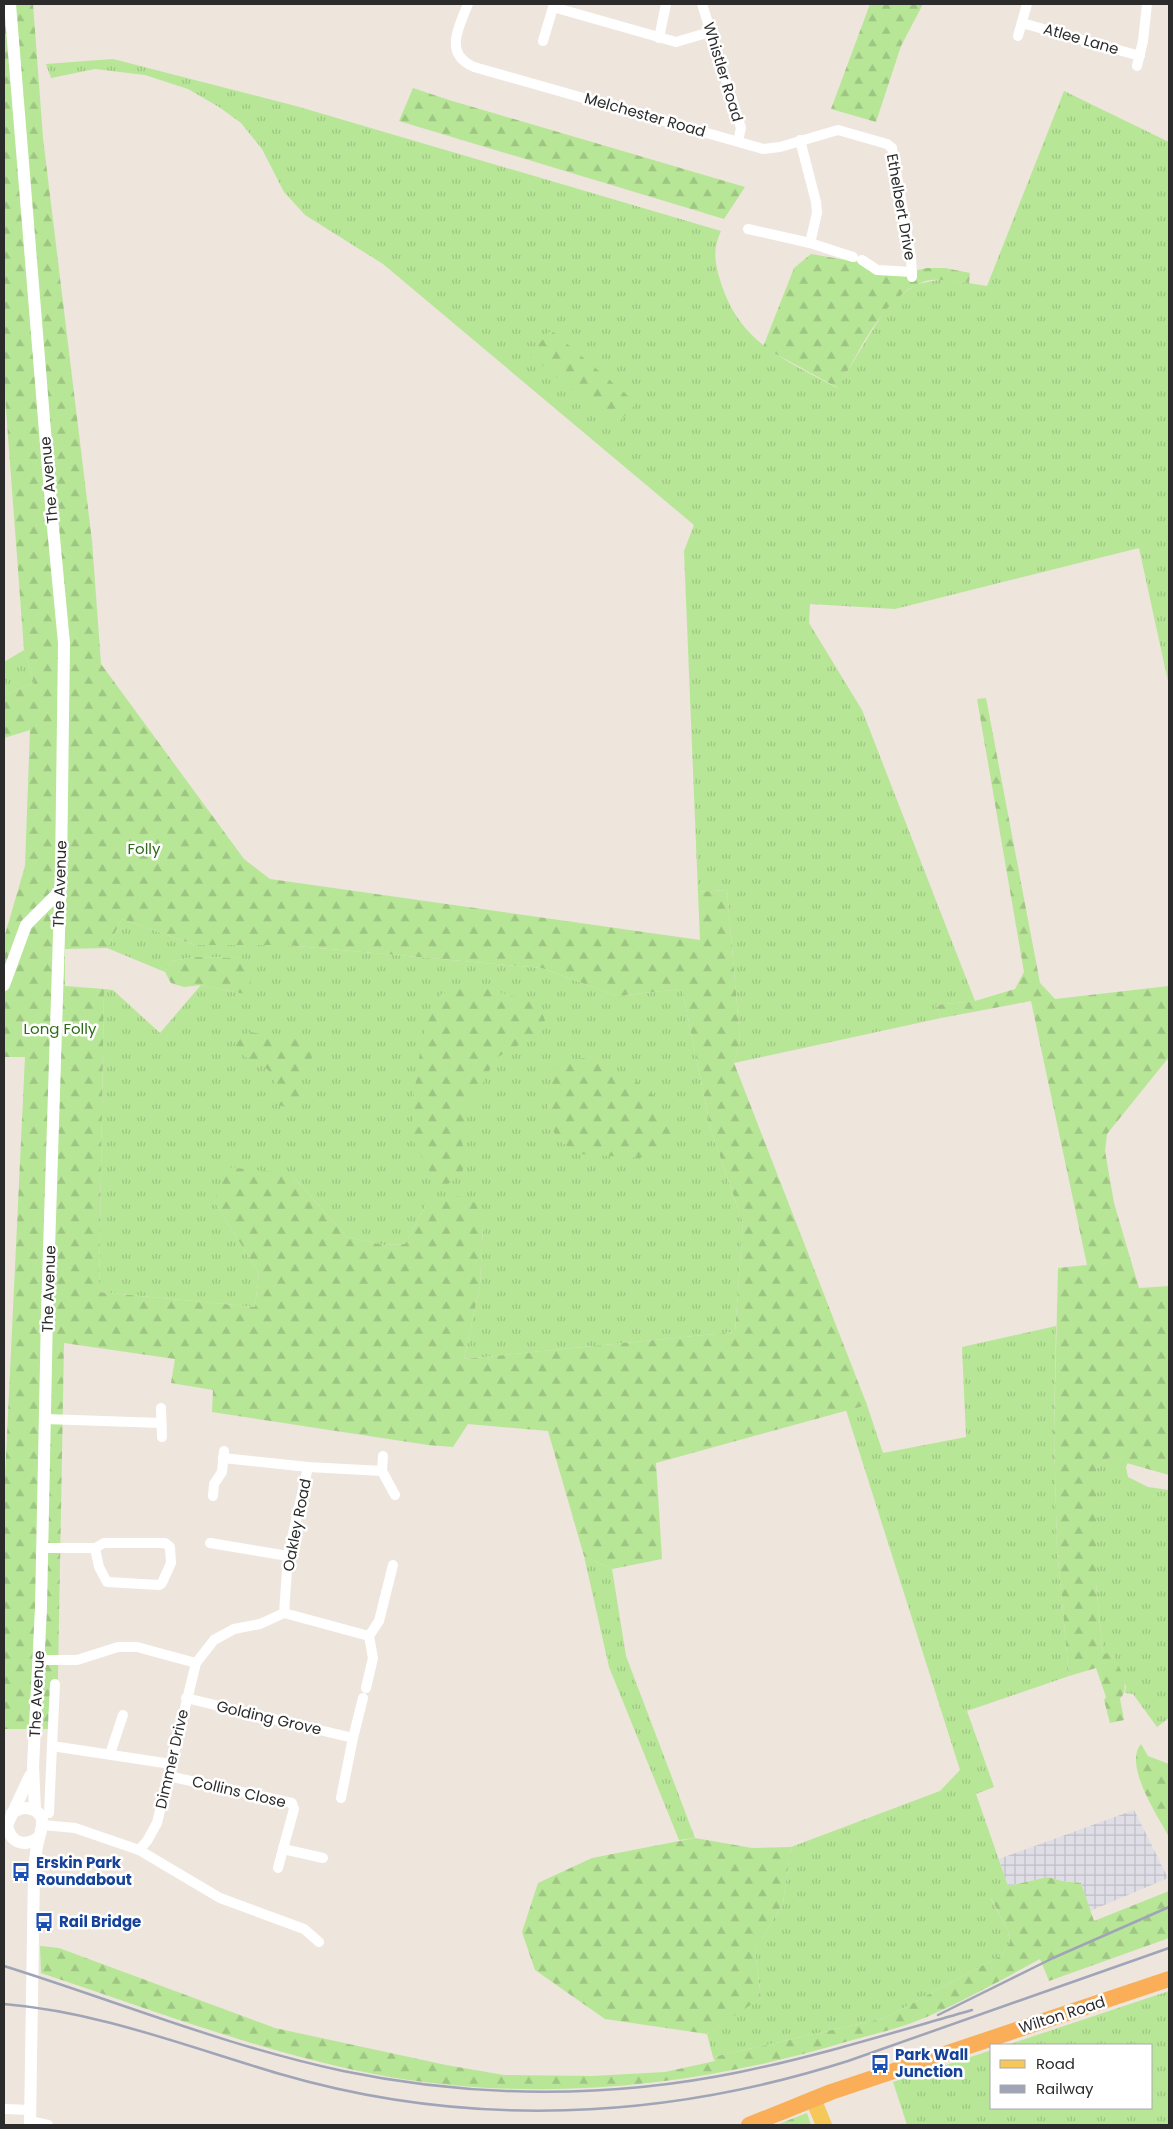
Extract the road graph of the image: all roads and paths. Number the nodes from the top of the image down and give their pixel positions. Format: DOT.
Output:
graph roads {
  1 [pos="10,4"];
  2 [pos="468,4"];
  3 [pos="666,4"];
  4 [pos="702,4"];
  5 [pos="1027,4"];
  6 [pos="1147,4"];
  7 [pos="553,5"];
  8 [pos="1022,23"];
  9 [pos="710,32"];
  10 [pos="1018,36"];
  11 [pos="660,38"];
  12 [pos="543,41"];
  13 [pos="800,140"];
  14 [pos="738,141"];
  15 [pos="887,144"];
  16 [pos="748,229"];
  17 [pos="810,243"];
  18 [pos="60,891"];
  19 [pos="4,985"];
  20 [pos="161,1408"];
  21 [pos="45,1419"];
  22 [pos="161,1423"];
  23 [pos="162,1437"];
  24 [pos="383,1456"];
  25 [pos="308,1467"];
  26 [pos="382,1471"];
  27 [pos="395,1495"];
  28 [pos="213,1496"];
  29 [pos="210,1543"];
  30 [pos="43,1548"];
  31 [pos="95,1548"];
  32 [pos="288,1556"];
  33 [pos="393,1564"];
  34 [pos="284,1613"];
  35 [pos="370,1636"];
  36 [pos="39,1660"];
  37 [pos="196,1663"];
  38 [pos="55,1684"];
  39 [pos="366,1688"];
  40 [pos="186,1698"];
  41 [pos="363,1698"];
  42 [pos="123,1715"];
  43 [pos="353,1738"];
  44 [pos="52,1746"];
  45 [pos="110,1754"];
  46 [pos="171,1764"];
  47 [pos="33,1766"];
  48 [pos="168,1776"];
  49 [pos="340,1798"];
  50 [pos="35,1810"];
  51 [pos="12,1813"];
  52 [pos="46,1819"];
  53 [pos="39,1838"];
  54 [pos="21,1843"];
  55 [pos="283,1849"];
  56 [pos="139,1850"];
  57 [pos="323,1858"];
  58 [pos="278,1868"];
  59 [pos="34,1870"];
  60 [pos="319,1942"];
  61 [pos="1169,1979"];
  62 [pos="813,2099"];
  63 [pos="4,2109"];
  64 [pos="30,2119"];
  65 [pos="48,2125"];
  66 [pos="749,2125"];
  67 [pos="824,2125"];
  1 -- 18 [label="street, The Avenue"];
  2 -- 14 [label="street, Melchester Road"];
  3 -- 11 [label="street"];
  4 -- 9 [label="street, Whistler Road"];
  5 -- 8 [label="street"];
  6 -- 8 [label="street, Atlee Lane"];
  7 -- 11 [label="street"];
  7 -- 12 [label="street"];
  8 -- 10 [label="street"];
  9 -- 11 [label="street"];
  9 -- 14 [label="street, Whistler Road"];
  13 -- 14 [label="street, Melchester Road"];
  13 -- 15 [label="street, Melchester Road"];
  13 -- 17 [label="street"];
  15 -- 17 [label="street, Ethelbert Drive"];
  16 -- 17 [label="street, Ethelbert Drive"];
  18 -- 19 [label="street"];
  18 -- 21 [label="street, The Avenue"];
  20 -- 22 [label="street"];
  21 -- 22 [label="street"];
  21 -- 30 [label="street, The Avenue"];
  22 -- 23 [label="street"];
  24 -- 26 [label="street"];
  25 -- 26 [label="street, Oakley Road"];
  25 -- 28 [label="street, Oakley Road"];
  25 -- 32 [label="street, Oakley Road"];
  26 -- 27 [label="street"];
  29 -- 32 [label="street"];
  30 -- 31 [label="street"];
  30 -- 36 [label="street, The Avenue"];
  31 -- 31 [label="street"];
  32 -- 34 [label="street, Oakley Road"];
  33 -- 35 [label="street"];
  34 -- 35 [label="street"];
  34 -- 37 [label="street"];
  35 -- 39 [label="street"];
  36 -- 37 [label="street"];
  36 -- 47 [label="street, The Avenue"];
  37 -- 40 [label="street, Dimmer Drive"];
  38 -- 44 [label="street"];
  40 -- 43 [label="street, Golding Grove"];
  40 -- 46 [label="street, Dimmer Drive"];
  41 -- 43 [label="street"];
  42 -- 45 [label="street"];
  43 -- 49 [label="street"];
  44 -- 45 [label="street"];
  44 -- 52 [label="street"];
  45 -- 46 [label="street"];
  46 -- 48 [label="street, Dimmer Drive"];
  47 -- 50 [label="street, The Avenue"];
  47 -- 51 [label="street, The Avenue"];
  48 -- 55 [label="street, Collins Close"];
  48 -- 56 [label="street, Dimmer Drive"];
  50 -- 51 [label="street"];
  50 -- 52 [label="street, The Avenue"];
  51 -- 54 [label="street, The Avenue"];
  52 -- 53 [label="street, The Avenue"];
  52 -- 56 [label="street"];
  53 -- 54 [label="street"];
  53 -- 59 [label="street, The Avenue"];
  54 -- 59 [label="street, The Avenue"];
  55 -- 57 [label="street"];
  55 -- 58 [label="street, Collins Close"];
  56 -- 60 [label="street"];
  59 -- 64 [label="street, The Avenue"];
  61 -- 62 [label="highway, Wilton Road"];
  62 -- 66 [label="highway, Wilton Road"];
  62 -- 67 [label="main road"];
  63 -- 64 [label="street"];
  64 -- 65 [label="street"];
}
